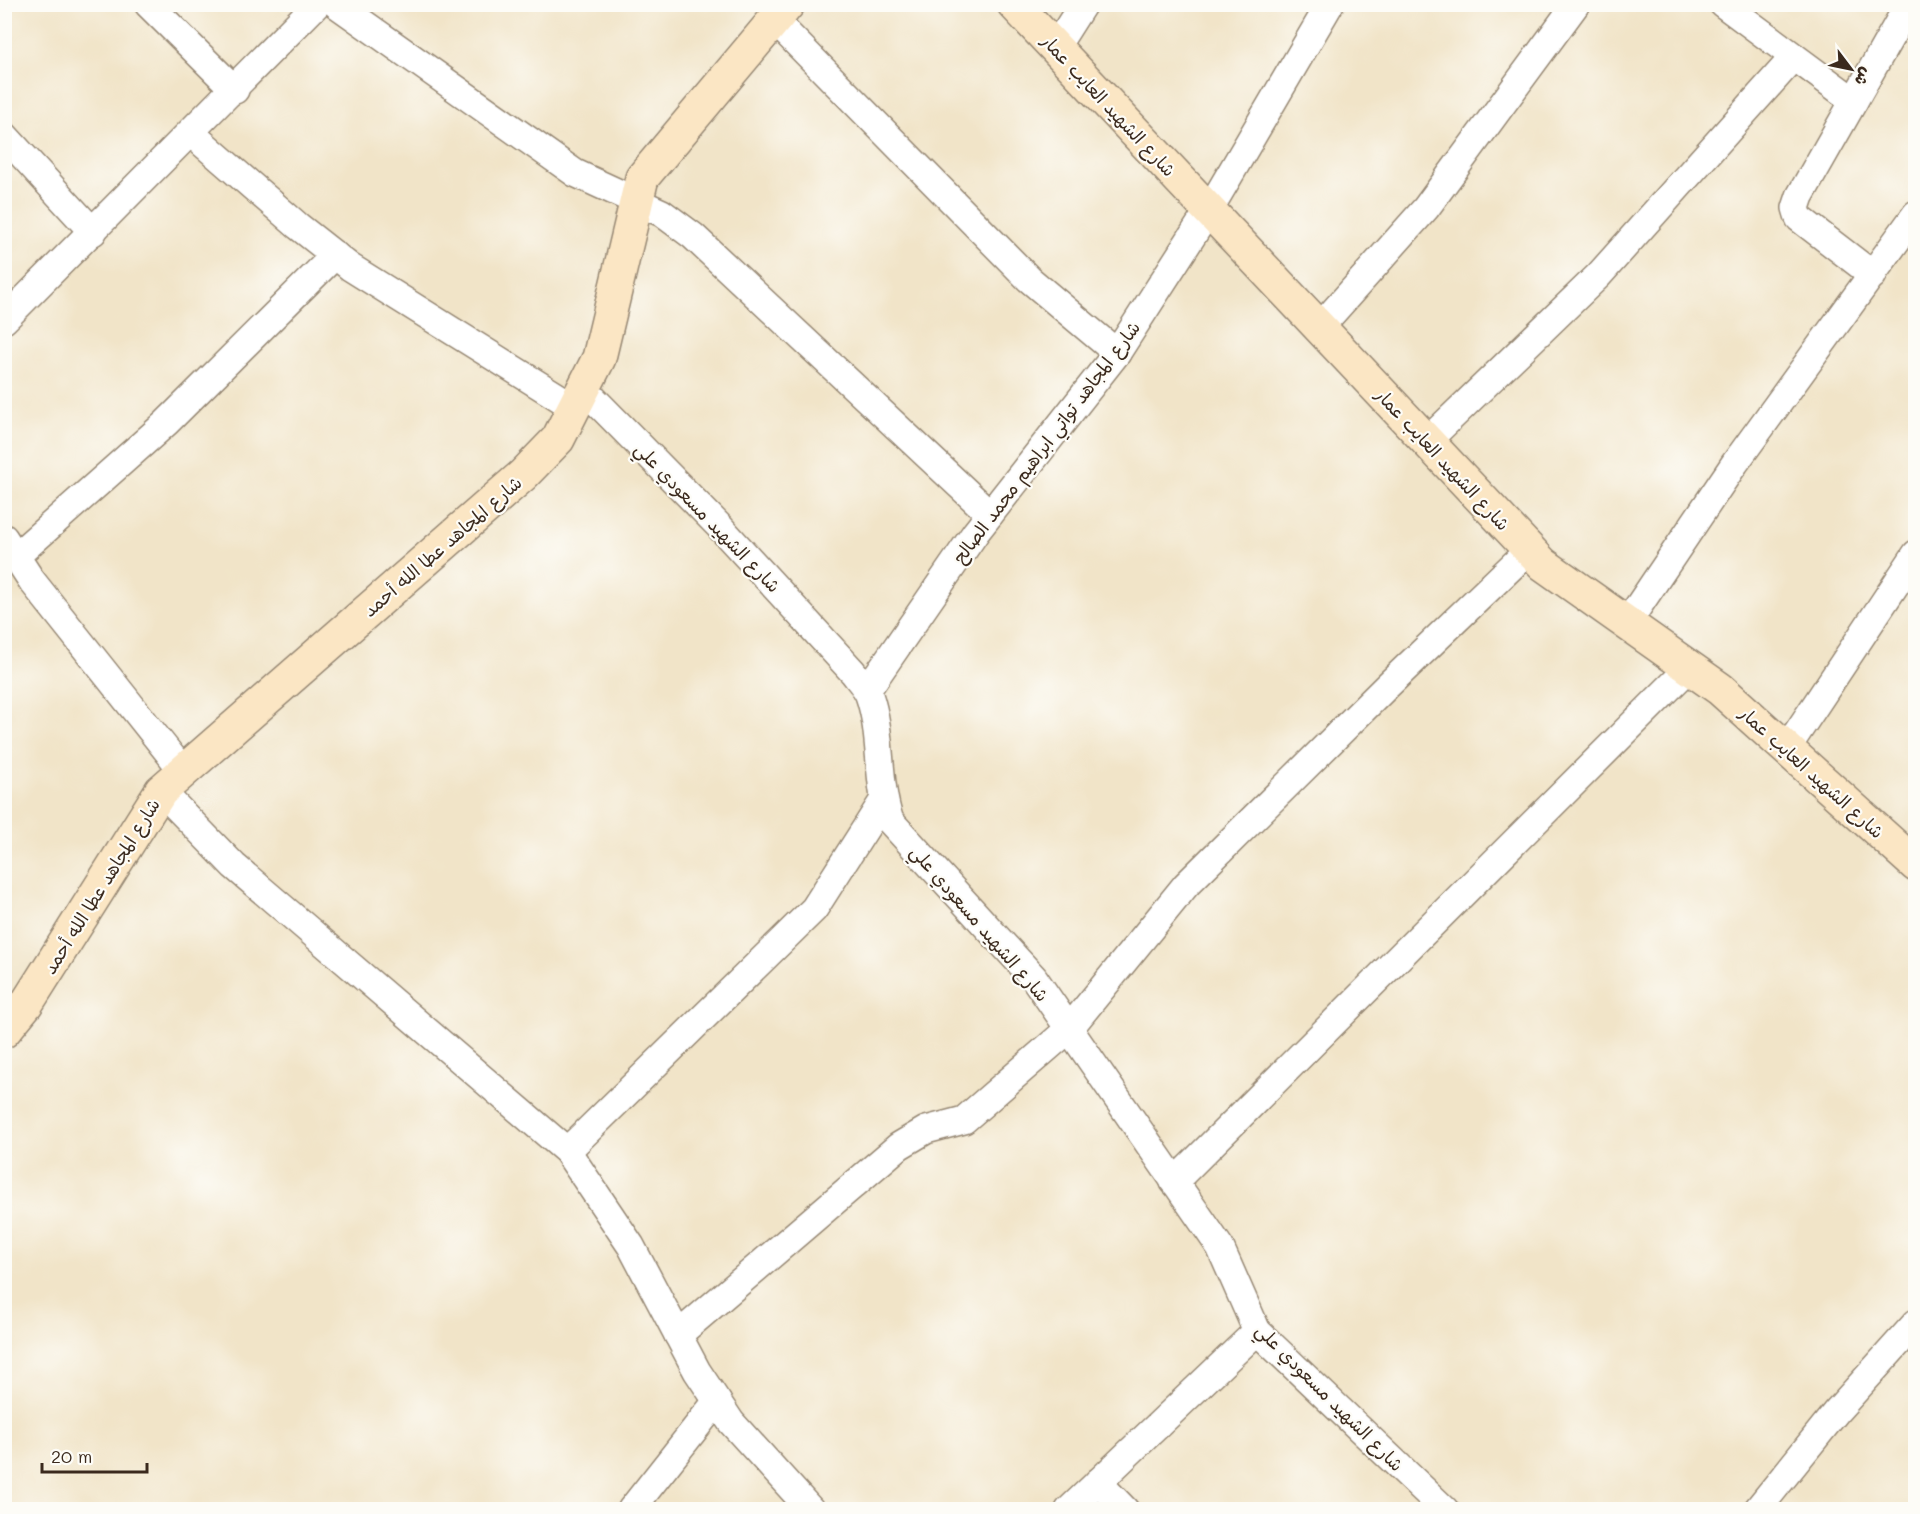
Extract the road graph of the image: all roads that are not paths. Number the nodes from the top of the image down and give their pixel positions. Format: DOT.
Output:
graph roads {
  1 [pos="148,4"];
  2 [pos="317,4"];
  3 [pos="336,4"];
  4 [pos="1014,4"];
  5 [pos="1083,4"];
  6 [pos="1330,4"];
  7 [pos="1576,4"];
  8 [pos="1723,4"];
  9 [pos="1909,4"];
  10 [pos="781,12"];
  11 [pos="1055,48"];
  12 [pos="1794,57"];
  13 [pos="235,90"];
  14 [pos="1854,100"];
  15 [pos="192,134"];
  16 [pos="4,135"];
  17 [pos="636,202"];
  18 [pos="1209,210"];
  19 [pos="1916,214"];
  20 [pos="93,232"];
  21 [pos="335,255"];
  22 [pos="1873,275"];
  23 [pos="4,320"];
  24 [pos="1319,328"];
  25 [pos="1117,354"];
  26 [pos="579,398"];
  27 [pos="1427,441"];
  28 [pos="990,514"];
  29 [pos="10,547"];
  30 [pos="1529,550"];
  31 [pos="1916,554"];
  32 [pos="1627,623"];
  33 [pos="1690,667"];
  34 [pos="867,690"];
  35 [pos="1786,748"];
  36 [pos="172,781"];
  37 [pos="883,801"];
  38 [pos="1916,865"];
  39 [pos="1069,1029"];
  40 [pos="4,1031"];
  41 [pos="567,1151"];
  42 [pos="1174,1182"];
  43 [pos="1916,1323"];
  44 [pos="1257,1331"];
  45 [pos="678,1335"];
  46 [pos="717,1401"];
  47 [pos="1098,1482"];
  48 [pos="631,1509"];
  49 [pos="811,1509"];
  50 [pos="1069,1509"];
  51 [pos="1125,1509"];
  52 [pos="1445,1509"];
  53 [pos="1756,1509"];
  1 -- 13 [label="street"];
  2 -- 13 [label="street"];
  3 -- 17 [label="street"];
  4 -- 11 [label="street, شارع الشهيد العايب عمار"];
  5 -- 11 [label="street"];
  6 -- 18 [label="street, شارع المجاهد تواتي ابراهيم محمد الصالح"];
  7 -- 24 [label="street"];
  8 -- 12 [label="street"];
  9 -- 14 [label="street"];
  10 -- 17 [label="street, شارع المجاهد عطا الله أحمد"];
  10 -- 25 [label="street"];
  11 -- 18 [label="street, شارع الشهيد العايب عمار"];
  12 -- 14 [label="street"];
  12 -- 27 [label="street"];
  13 -- 15 [label="street"];
  14 -- 22 [label="street"];
  15 -- 20 [label="street"];
  15 -- 21 [label="street, شارع الشهيد مسعودي علي"];
  16 -- 20 [label="street"];
  17 -- 26 [label="street, شارع المجاهد عطا الله أحمد"];
  17 -- 28 [label="street"];
  18 -- 24 [label="street, شارع الشهيد العايب عمار"];
  18 -- 25 [label="street, شارع المجاهد تواتي ابراهيم محمد الصالح"];
  19 -- 22 [label="street"];
  20 -- 23 [label="street"];
  21 -- 26 [label="street, شارع الشهيد مسعودي علي"];
  21 -- 29 [label="street"];
  22 -- 32 [label="street"];
  24 -- 27 [label="street, شارع الشهيد العايب عمار"];
  25 -- 28 [label="street, شارع المجاهد تواتي ابراهيم محمد الصالح"];
  26 -- 34 [label="street, شارع الشهيد مسعودي علي"];
  26 -- 36 [label="street, شارع المجاهد عطا الله أحمد"];
  27 -- 30 [label="street, شارع الشهيد العايب عمار"];
  28 -- 34 [label="street, شارع المجاهد تواتي ابراهيم محمد الصالح"];
  29 -- 36 [label="street"];
  30 -- 32 [label="street, شارع الشهيد العايب عمار"];
  30 -- 39 [label="street"];
  31 -- 35 [label="street"];
  32 -- 33 [label="street, شارع الشهيد العايب عمار"];
  33 -- 35 [label="street, شارع الشهيد العايب عمار"];
  33 -- 42 [label="street"];
  34 -- 37 [label="street, شارع الشهيد مسعودي علي"];
  35 -- 38 [label="street, شارع الشهيد العايب عمار"];
  36 -- 40 [label="street, شارع المجاهد عطا الله أحمد"];
  36 -- 41 [label="street"];
  37 -- 39 [label="street, شارع الشهيد مسعودي علي"];
  37 -- 41 [label="street"];
  39 -- 42 [label="street, شارع الشهيد مسعودي علي"];
  39 -- 45 [label="street"];
  41 -- 45 [label="street"];
  42 -- 44 [label="street, شارع الشهيد مسعودي علي"];
  43 -- 53 [label="street"];
  44 -- 47 [label="street"];
  44 -- 52 [label="street, شارع الشهيد مسعودي علي"];
  45 -- 46 [label="street"];
  46 -- 48 [label="street"];
  46 -- 49 [label="street"];
  47 -- 50 [label="street"];
  47 -- 51 [label="street"];
}
